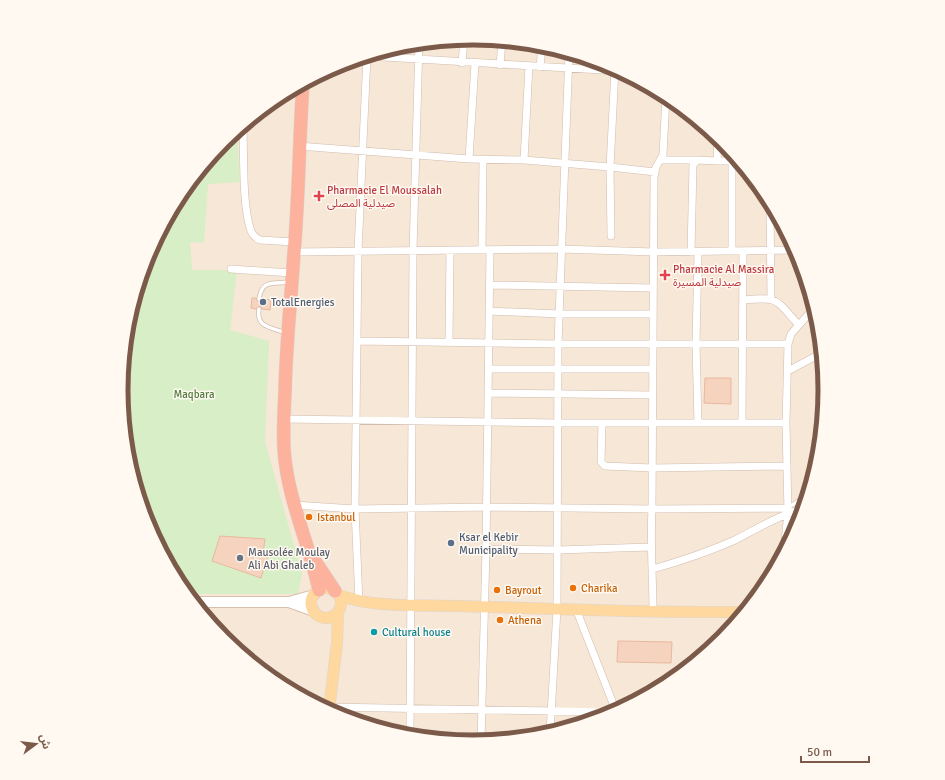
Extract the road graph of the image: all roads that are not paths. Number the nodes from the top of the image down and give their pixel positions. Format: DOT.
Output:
graph roads {
  1 [pos="463,45"];
  2 [pos="502,47"];
  3 [pos="419,50"];
  4 [pos="541,52"];
  5 [pos="382,57"];
  6 [pos="569,59"];
  7 [pos="418,60"];
  8 [pos="367,62"];
  9 [pos="462,63"];
  10 [pos="475,63"];
  11 [pos="500,65"];
  12 [pos="529,66"];
  13 [pos="540,67"];
  14 [pos="568,68"];
  15 [pos="600,69"];
  16 [pos="616,76"];
  17 [pos="302,90"];
  18 [pos="666,104"];
  19 [pos="242,133"];
  20 [pos="298,146"];
  21 [pos="717,147"];
  22 [pos="363,151"];
  23 [pos="415,154"];
  24 [pos="468,160"];
  25 [pos="483,160"];
  26 [pos="524,160"];
  27 [pos="661,160"];
  28 [pos="697,160"];
  29 [pos="716,161"];
  30 [pos="730,161"];
  31 [pos="563,163"];
  32 [pos="735,166"];
  33 [pos="610,168"];
  34 [pos="655,172"];
  35 [pos="770,217"];
  36 [pos="611,236"];
  37 [pos="294,247"];
  38 [pos="561,249"];
  39 [pos="450,250"];
  40 [pos="486,250"];
  41 [pos="788,250"];
  42 [pos="358,251"];
  43 [pos="413,251"];
  44 [pos="732,251"];
  45 [pos="743,251"];
  46 [pos="771,251"];
  47 [pos="654,252"];
  48 [pos="695,252"];
  49 [pos="231,269"];
  50 [pos="292,277"];
  51 [pos="490,285"];
  52 [pos="560,288"];
  53 [pos="653,288"];
  54 [pos="259,299"];
  55 [pos="771,299"];
  56 [pos="743,300"];
  57 [pos="258,309"];
  58 [pos="490,311"];
  59 [pos="809,313"];
  60 [pos="560,314"];
  61 [pos="653,314"];
  62 [pos="798,324"];
  63 [pos="287,333"];
  64 [pos="358,340"];
  65 [pos="413,341"];
  66 [pos="449,341"];
  67 [pos="490,343"];
  68 [pos="652,343"];
  69 [pos="742,343"];
  70 [pos="558,344"];
  71 [pos="696,344"];
  72 [pos="788,344"];
  73 [pos="816,356"];
  74 [pos="652,368"];
  75 [pos="489,369"];
  76 [pos="558,369"];
  77 [pos="788,371"];
  78 [pos="488,393"];
  79 [pos="558,394"];
  80 [pos="652,395"];
  81 [pos="284,419"];
  82 [pos="356,421"];
  83 [pos="412,422"];
  84 [pos="488,422"];
  85 [pos="558,423"];
  86 [pos="602,423"];
  87 [pos="652,423"];
  88 [pos="698,423"];
  89 [pos="742,423"];
  90 [pos="786,423"];
  91 [pos="787,466"];
  92 [pos="652,468"];
  93 [pos="799,502"];
  94 [pos="294,505"];
  95 [pos="486,507"];
  96 [pos="412,508"];
  97 [pos="556,508"];
  98 [pos="355,509"];
  99 [pos="652,509"];
  100 [pos="788,510"];
  101 [pos="796,510"];
  102 [pos="786,535"];
  103 [pos="650,547"];
  104 [pos="486,549"];
  105 [pos="558,550"];
  106 [pos="313,558"];
  107 [pos="653,569"];
  108 [pos="317,592"];
  109 [pos="336,592"];
  110 [pos="201,602"];
  111 [pos="289,602"];
  112 [pos="359,602"];
  113 [pos="411,604"];
  114 [pos="484,607"];
  115 [pos="557,609"];
  116 [pos="576,609"];
  117 [pos="339,610"];
  118 [pos="314,612"];
  119 [pos="736,612"];
  120 [pos="653,613"];
  121 [pos="326,618"];
  122 [pos="337,643"];
  123 [pos="330,704"];
  124 [pos="614,705"];
  125 [pos="338,708"];
  126 [pos="410,708"];
  127 [pos="482,709"];
  128 [pos="551,711"];
  129 [pos="597,712"];
  130 [pos="550,726"];
  131 [pos="410,729"];
  132 [pos="481,735"];
  1 -- 9 [label="street"];
  2 -- 11 [label="street"];
  3 -- 7 [label="street"];
  4 -- 13 [label="street"];
  5 -- 7 [label="street"];
  6 -- 14 [label="street"];
  7 -- 9 [label="street"];
  7 -- 23 [label="street"];
  8 -- 22 [label="street"];
  9 -- 10 [label="street"];
  10 -- 11 [label="street"];
  10 -- 24 [label="street"];
  11 -- 12 [label="street"];
  12 -- 13 [label="street"];
  12 -- 26 [label="street"];
  13 -- 14 [label="street"];
  14 -- 15 [label="street"];
  14 -- 31 [label="street"];
  16 -- 33 [label="street"];
  17 -- 20 [label="highway"];
  18 -- 27 [label="street"];
  19 -- 37 [label="street"];
  20 -- 22 [label="street"];
  20 -- 37 [label="highway"];
  21 -- 29 [label="street"];
  22 -- 23 [label="street"];
  22 -- 42 [label="street"];
  23 -- 24 [label="street"];
  23 -- 43 [label="street"];
  24 -- 25 [label="street"];
  25 -- 26 [label="street"];
  25 -- 40 [label="street"];
  26 -- 31 [label="street"];
  27 -- 28 [label="street"];
  27 -- 34 [label="street"];
  28 -- 29 [label="street"];
  28 -- 48 [label="street"];
  29 -- 30 [label="street"];
  31 -- 33 [label="street"];
  31 -- 38 [label="street"];
  32 -- 44 [label="street"];
  33 -- 34 [label="street"];
  33 -- 36 [label="street"];
  34 -- 47 [label="street"];
  35 -- 46 [label="street"];
  37 -- 42 [label="street"];
  37 -- 50 [label="highway"];
  38 -- 40 [label="street"];
  38 -- 47 [label="street"];
  38 -- 52 [label="street"];
  39 -- 40 [label="street"];
  39 -- 43 [label="street"];
  39 -- 66 [label="street"];
  40 -- 51 [label="street"];
  41 -- 46 [label="street"];
  42 -- 43 [label="street"];
  42 -- 64 [label="street"];
  43 -- 65 [label="street"];
  44 -- 45 [label="street"];
  44 -- 48 [label="street"];
  45 -- 46 [label="street"];
  45 -- 56 [label="street"];
  46 -- 55 [label="street"];
  47 -- 48 [label="street"];
  47 -- 53 [label="street"];
  48 -- 71 [label="street"];
  49 -- 50 [label="street"];
  50 -- 54 [label="lane"];
  50 -- 63 [label="highway"];
  51 -- 52 [label="street"];
  51 -- 58 [label="street"];
  52 -- 53 [label="street"];
  52 -- 60 [label="street"];
  53 -- 61 [label="street"];
  55 -- 56 [label="street"];
  55 -- 62 [label="street"];
  56 -- 69 [label="street"];
  57 -- 63 [label="lane"];
  58 -- 60 [label="street"];
  58 -- 67 [label="street"];
  59 -- 62 [label="street"];
  60 -- 61 [label="street"];
  60 -- 70 [label="street"];
  61 -- 68 [label="street"];
  62 -- 72 [label="street"];
  63 -- 81 [label="highway"];
  64 -- 65 [label="street"];
  64 -- 82 [label="street"];
  65 -- 66 [label="street"];
  65 -- 83 [label="street"];
  66 -- 67 [label="street"];
  67 -- 70 [label="street"];
  67 -- 75 [label="street"];
  68 -- 70 [label="street"];
  68 -- 71 [label="street"];
  68 -- 74 [label="street"];
  69 -- 71 [label="street"];
  69 -- 72 [label="street"];
  69 -- 89 [label="street"];
  70 -- 76 [label="street"];
  71 -- 88 [label="street"];
  72 -- 77 [label="street"];
  73 -- 77 [label="street"];
  74 -- 76 [label="street"];
  74 -- 80 [label="street"];
  75 -- 76 [label="street"];
  75 -- 78 [label="street"];
  76 -- 79 [label="street"];
  77 -- 90 [label="street"];
  78 -- 79 [label="street"];
  78 -- 84 [label="street"];
  79 -- 80 [label="street"];
  79 -- 85 [label="street"];
  80 -- 87 [label="street"];
  81 -- 82 [label="street"];
  81 -- 94 [label="highway"];
  82 -- 83 [label="street"];
  82 -- 98 [label="street"];
  83 -- 84 [label="street"];
  83 -- 96 [label="street"];
  84 -- 85 [label="street"];
  84 -- 95 [label="street"];
  85 -- 86 [label="street"];
  85 -- 97 [label="street"];
  86 -- 87 [label="street"];
  86 -- 92 [label="street"];
  87 -- 88 [label="street"];
  87 -- 92 [label="street"];
  88 -- 89 [label="street"];
  89 -- 90 [label="street"];
  90 -- 91 [label="street"];
  91 -- 92 [label="street"];
  91 -- 100 [label="street"];
  92 -- 99 [label="street"];
  93 -- 100 [label="lane"];
  94 -- 98 [label="street"];
  94 -- 106 [label="highway"];
  95 -- 96 [label="street"];
  95 -- 97 [label="street"];
  95 -- 104 [label="street"];
  96 -- 98 [label="street"];
  96 -- 113 [label="street"];
  97 -- 99 [label="street"];
  97 -- 105 [label="street"];
  98 -- 112 [label="street"];
  99 -- 100 [label="street"];
  99 -- 103 [label="street"];
  100 -- 101 [label="street"];
  100 -- 102 [label="street"];
  100 -- 107 [label="street"];
  103 -- 105 [label="street"];
  103 -- 107 [label="street"];
  104 -- 105 [label="street"];
  104 -- 114 [label="street"];
  105 -- 115 [label="street"];
  106 -- 108 [label="highway"];
  106 -- 109 [label="highway"];
  107 -- 120 [label="street"];
  108 -- 109 [label="main road"];
  108 -- 111 [label="street"];
  108 -- 118 [label="main road"];
  109 -- 112 [label="main road"];
  109 -- 117 [label="main road"];
  110 -- 111 [label="street"];
  111 -- 118 [label="street"];
  112 -- 113 [label="main road"];
  112 -- 117 [label="main road"];
  113 -- 114 [label="main road"];
  113 -- 126 [label="street"];
  114 -- 115 [label="main road"];
  114 -- 127 [label="street"];
  115 -- 116 [label="main road"];
  115 -- 128 [label="street"];
  116 -- 120 [label="main road"];
  116 -- 124 [label="street"];
  117 -- 121 [label="main road"];
  117 -- 122 [label="main road"];
  118 -- 121 [label="main road"];
  119 -- 120 [label="main road"];
  121 -- 122 [label="main road"];
  122 -- 123 [label="main road"];
  125 -- 126 [label="street"];
  126 -- 127 [label="street"];
  126 -- 131 [label="street"];
  127 -- 128 [label="street"];
  127 -- 132 [label="street"];
  128 -- 129 [label="street"];
  128 -- 130 [label="street"];
}
